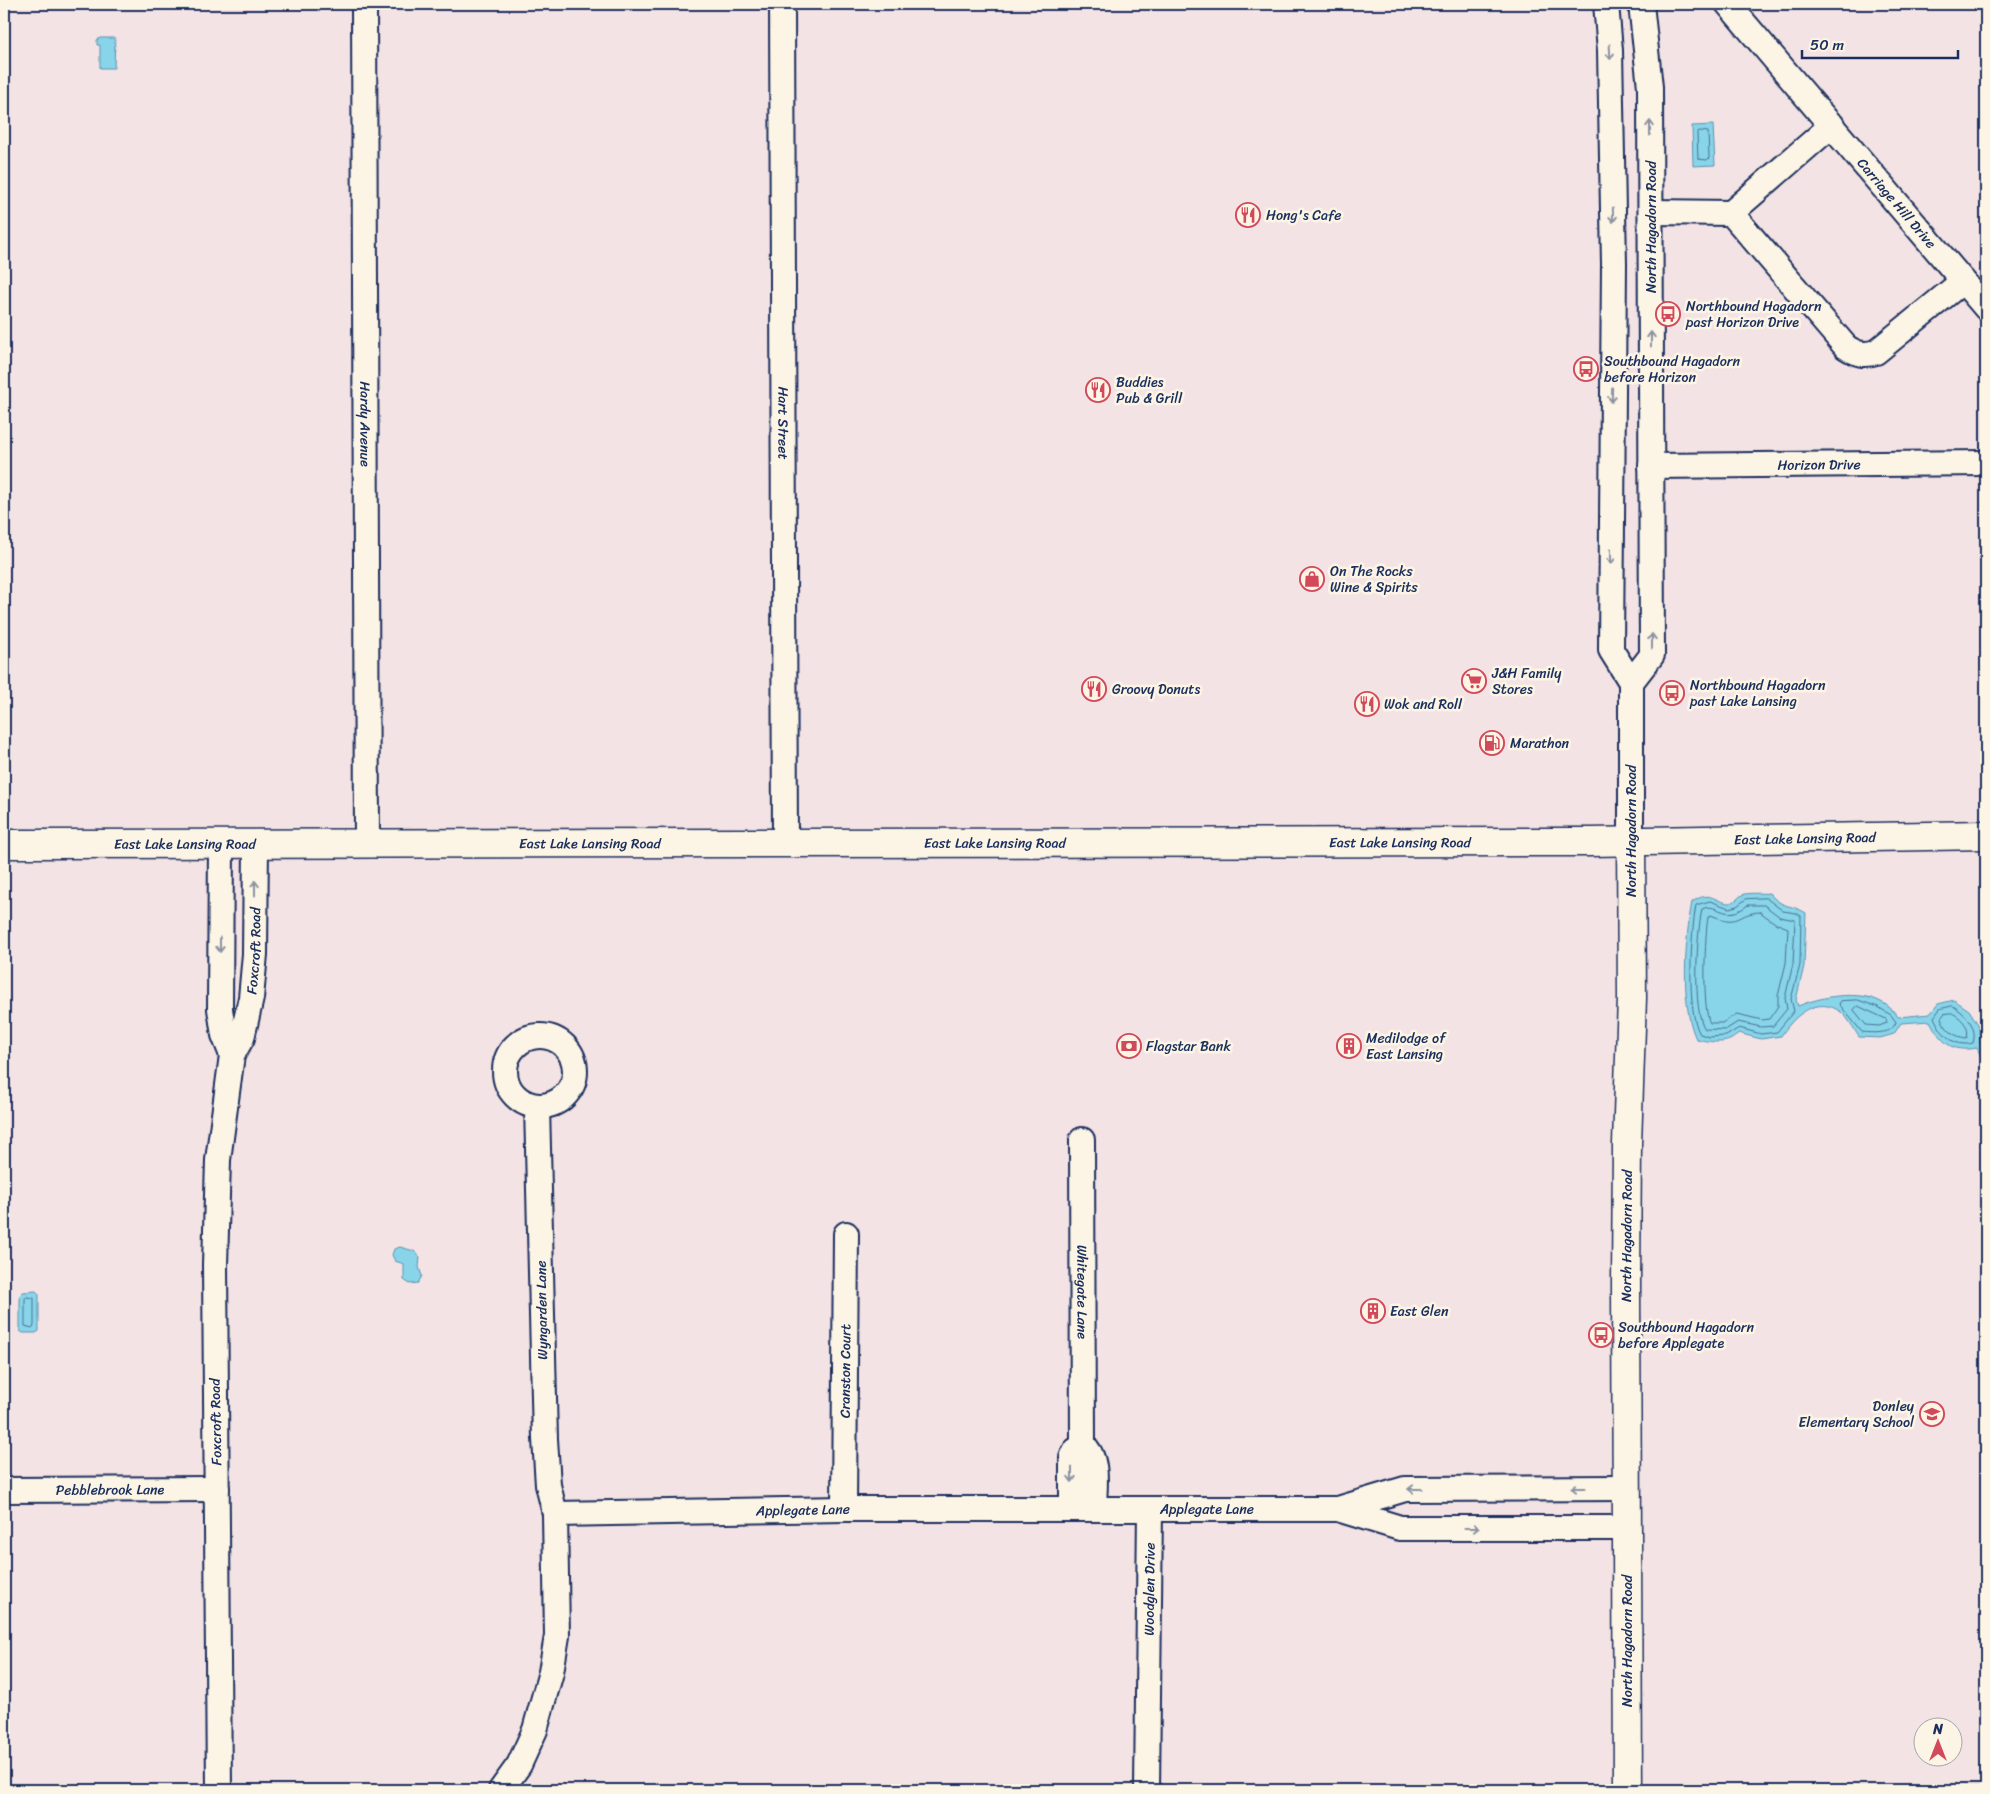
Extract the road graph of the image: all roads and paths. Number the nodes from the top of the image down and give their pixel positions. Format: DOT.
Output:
graph roads {
  1 [pos="364,4"];
  2 [pos="782,4"];
  3 [pos="1606,4"];
  4 [pos="1641,4"];
  5 [pos="1728,4"];
  6 [pos="1832,125"];
  7 [pos="1651,212"];
  8 [pos="1731,213"];
  9 [pos="1963,281"];
  10 [pos="1986,308"];
  11 [pos="1986,463"];
  12 [pos="1651,466"];
  13 [pos="1631,682"];
  14 [pos="1986,835"];
  15 [pos="1631,840"];
  16 [pos="221,843"];
  17 [pos="256,843"];
  18 [pos="367,843"];
  19 [pos="785,843"];
  20 [pos="4,844"];
  21 [pos="232,1055"];
  22 [pos="537,1106"];
  23 [pos="1082,1140"];
  24 [pos="846,1234"];
  25 [pos="1627,1488"];
  26 [pos="217,1489"];
  27 [pos="4,1490"];
  28 [pos="1083,1509"];
  29 [pos="1150,1509"];
  30 [pos="844,1510"];
  31 [pos="1338,1510"];
  32 [pos="555,1514"];
  33 [pos="1627,1528"];
  34 [pos="219,1790"];
  35 [pos="501,1790"];
  36 [pos="1147,1790"];
  37 [pos="1628,1790"];
  1 -- 18 [label="street, Hardy Avenue"];
  2 -- 19 [label="street, Hart Street"];
  3 -- 13 [label="street, one-way"];
  7 -- 4 [label="street, North Hagadorn Road, one-way"];
  5 -- 6 [label="street, Carriage Hill Drive"];
  6 -- 8 [label="street"];
  6 -- 9 [label="street, Carriage Hill Drive"];
  7 -- 8 [label="street"];
  12 -- 7 [label="street, North Hagadorn Road, one-way"];
  8 -- 9 [label="street"];
  9 -- 10 [label="street, Carriage Hill Drive"];
  11 -- 12 [label="street, Horizon Drive"];
  13 -- 12 [label="street, North Hagadorn Road, one-way"];
  13 -- 15 [label="street, North Hagadorn Road"];
  14 -- 15 [label="main road, East Lake Lansing Road"];
  15 -- 19 [label="main road, East Lake Lansing Road"];
  15 -- 25 [label="main road, North Hagadorn Road"];
  16 -- 17 [label="main road, East Lake Lansing Road"];
  16 -- 20 [label="main road, East Lake Lansing Road"];
  16 -- 21 [label="street, Foxcroft Road, one-way"];
  17 -- 18 [label="main road, East Lake Lansing Road"];
  21 -- 17 [label="street, Foxcroft Road, one-way"];
  18 -- 19 [label="main road, East Lake Lansing Road"];
  21 -- 26 [label="street, Foxcroft Road"];
  22 -- 32 [label="street, Wyngarden Lane"];
  23 -- 28 [label="street, Whitegate Lane"];
  24 -- 30 [label="street, Cranston Court"];
  25 -- 31 [label="street, Applegate Lane, one-way"];
  25 -- 33 [label="main road, North Hagadorn Road"];
  26 -- 27 [label="street, Pebblebrook Lane"];
  26 -- 34 [label="street, Foxcroft Road"];
  28 -- 29 [label="street, Applegate Lane"];
  28 -- 30 [label="street, Applegate Lane"];
  29 -- 31 [label="street, Applegate Lane"];
  29 -- 36 [label="street, Woodglen Drive"];
  30 -- 32 [label="street, Applegate Lane"];
  31 -- 33 [label="street, Applegate Lane, one-way"];
  32 -- 35 [label="street"];
  33 -- 37 [label="main road, North Hagadorn Road"];
}
